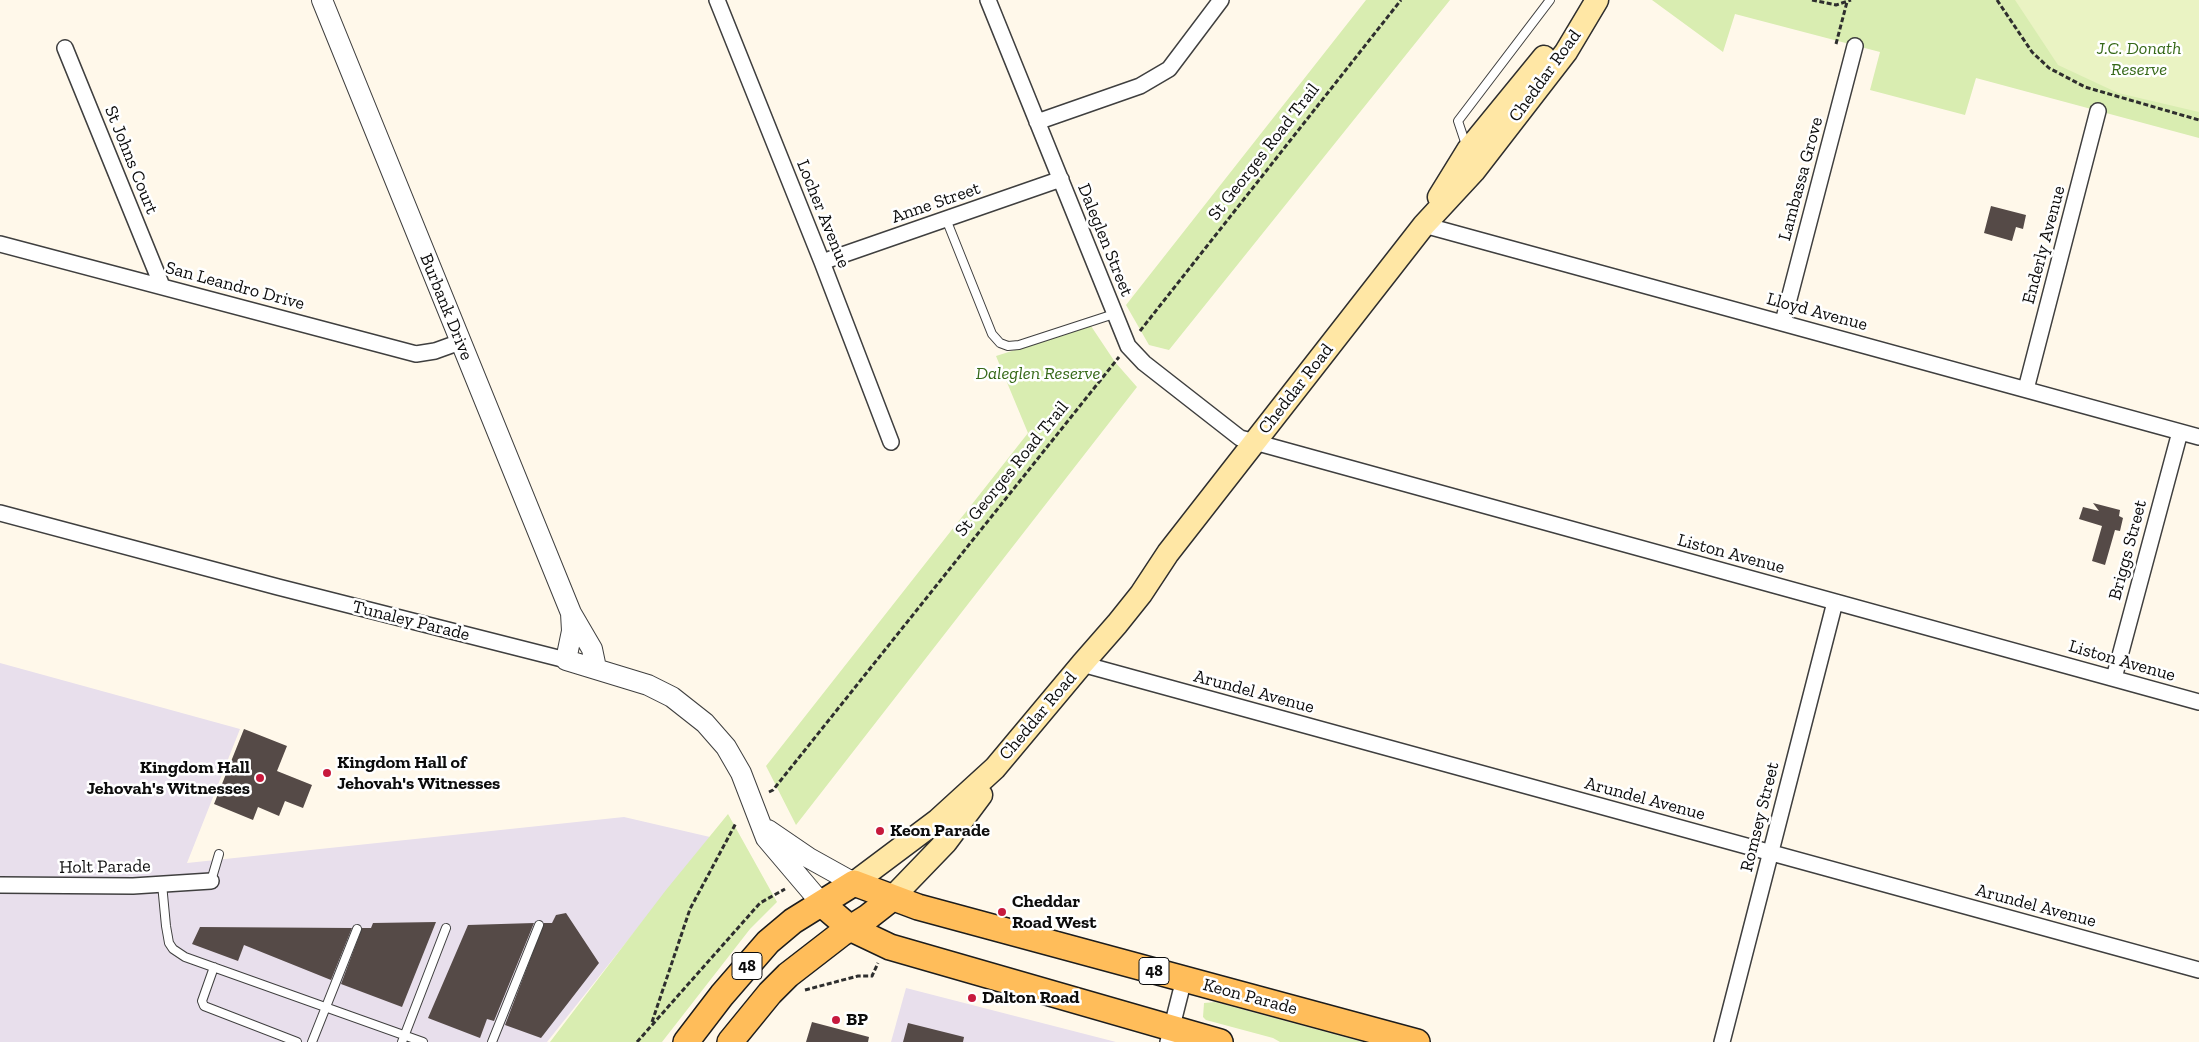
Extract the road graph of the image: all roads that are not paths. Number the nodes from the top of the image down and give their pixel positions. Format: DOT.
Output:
graph roads {
  1 [pos="322,0"];
  2 [pos="717,0"];
  3 [pos="988,0"];
  4 [pos="1221,0"];
  5 [pos="1550,0"];
  6 [pos="1596,2"];
  7 [pos="1855,46"];
  8 [pos="65,48"];
  9 [pos="2098,111"];
  10 [pos="1037,122"];
  11 [pos="1471,161"];
  12 [pos="1061,179"];
  13 [pos="946,219"];
  14 [pos="1424,225"];
  15 [pos="0,244"];
  16 [pos="822,262"];
  17 [pos="162,286"];
  18 [pos="1114,314"];
  19 [pos="1783,322"];
  20 [pos="460,342"];
  21 [pos="2026,389"];
  22 [pos="2180,432"];
  23 [pos="2199,437"];
  24 [pos="891,442"];
  25 [pos="1254,442"];
  26 [pos="0,513"];
  27 [pos="1835,602"];
  28 [pos="571,613"];
  29 [pos="566,660"];
  30 [pos="1082,664"];
  31 [pos="596,668"];
  32 [pos="2114,678"];
  33 [pos="2199,702"];
  34 [pos="995,768"];
  35 [pos="758,819"];
  36 [pos="1770,852"];
  37 [pos="219,854"];
  38 [pos="211,881"];
  39 [pos="854,883"];
  40 [pos="162,884"];
  41 [pos="0,885"];
  42 [pos="891,899"];
  43 [pos="822,904"];
  44 [pos="539,925"];
  45 [pos="446,928"];
  46 [pos="850,928"];
  47 [pos="357,929"];
  48 [pos="214,967"];
  49 [pos="2199,970"];
  50 [pos="1184,979"];
  51 [pos="326,1007"];
  52 [pos="1169,1035"];
  53 [pos="404,1039"];
  54 [pos="297,1042"];
  55 [pos="312,1042"];
  56 [pos="423,1042"];
  57 [pos="492,1042"];
  58 [pos="686,1042"];
  59 [pos="730,1042"];
  60 [pos="1220,1042"];
  61 [pos="1417,1042"];
  62 [pos="1722,1042"];
  1 -- 20 [label="street, Burbank Drive"];
  2 -- 16 [label="street, Locher Avenue"];
  3 -- 10 [label="street, Daleglen Street"];
  4 -- 10 [label="street"];
  5 -- 11 [label="lane"];
  6 -- 11 [label="main road, Cheddar Road"];
  7 -- 19 [label="street, Lambassa Grove"];
  8 -- 17 [label="street, St Johns Court"];
  9 -- 21 [label="street, Enderly Avenue"];
  10 -- 12 [label="street, Daleglen Street"];
  11 -- 14 [label="main road, Cheddar Road"];
  12 -- 13 [label="street, Anne Street"];
  12 -- 18 [label="street, Daleglen Street"];
  13 -- 16 [label="street, Anne Street"];
  13 -- 18 [label="lane"];
  14 -- 19 [label="street, Lloyd Avenue"];
  14 -- 25 [label="main road, Cheddar Road"];
  15 -- 17 [label="street, San Leandro Drive"];
  16 -- 24 [label="street, Locher Avenue"];
  17 -- 20 [label="street, San Leandro Drive"];
  18 -- 25 [label="street, Daleglen Street"];
  19 -- 21 [label="street, Lloyd Avenue"];
  20 -- 28 [label="street, Burbank Drive"];
  21 -- 22 [label="street, Lloyd Avenue"];
  22 -- 23 [label="street, Lloyd Avenue"];
  22 -- 32 [label="street, Briggs Street"];
  25 -- 27 [label="street, Liston Avenue"];
  25 -- 30 [label="main road, Cheddar Road"];
  26 -- 29 [label="street, Tunaley Parade"];
  27 -- 32 [label="street, Liston Avenue"];
  27 -- 36 [label="street, Romsey Street"];
  28 -- 29 [label="street, Burbank Drive"];
  28 -- 31 [label="street, Burbank Drive"];
  29 -- 31 [label="street, Tunaley Parade"];
  30 -- 34 [label="main road, Cheddar Road"];
  30 -- 36 [label="street, Arundel Avenue"];
  31 -- 35 [label="street, Tunaley Parade"];
  32 -- 33 [label="street, Liston Avenue"];
  34 -- 39 [label="main road, Cheddar Road"];
  34 -- 42 [label="main road, Cheddar Road"];
  35 -- 39 [label="street"];
  35 -- 43 [label="street, Tunaley Parade"];
  36 -- 49 [label="street, Arundel Avenue"];
  36 -- 62 [label="street, Romsey Street"];
  37 -- 38 [label="lane"];
  38 -- 40 [label="street, Holt Parade"];
  39 -- 42 [label="main road, Keon Parade / 48"];
  39 -- 43 [label="main road, 48"];
  40 -- 41 [label="street, Holt Parade"];
  40 -- 48 [label="lane"];
  42 -- 46 [label="main road"];
  42 -- 50 [label="main road, Keon Parade / 48"];
  43 -- 46 [label="main road"];
  43 -- 58 [label="main road, 48"];
  44 -- 57 [label="lane"];
  45 -- 53 [label="lane"];
  46 -- 52 [label="main road"];
  46 -- 59 [label="main road, 48"];
  47 -- 51 [label="lane"];
  48 -- 51 [label="lane"];
  48 -- 54 [label="lane"];
  50 -- 52 [label="street"];
  50 -- 61 [label="main road, Keon Parade / 48"];
  51 -- 53 [label="lane"];
  51 -- 55 [label="lane"];
  52 -- 60 [label="main road"];
  53 -- 56 [label="lane"];
}
